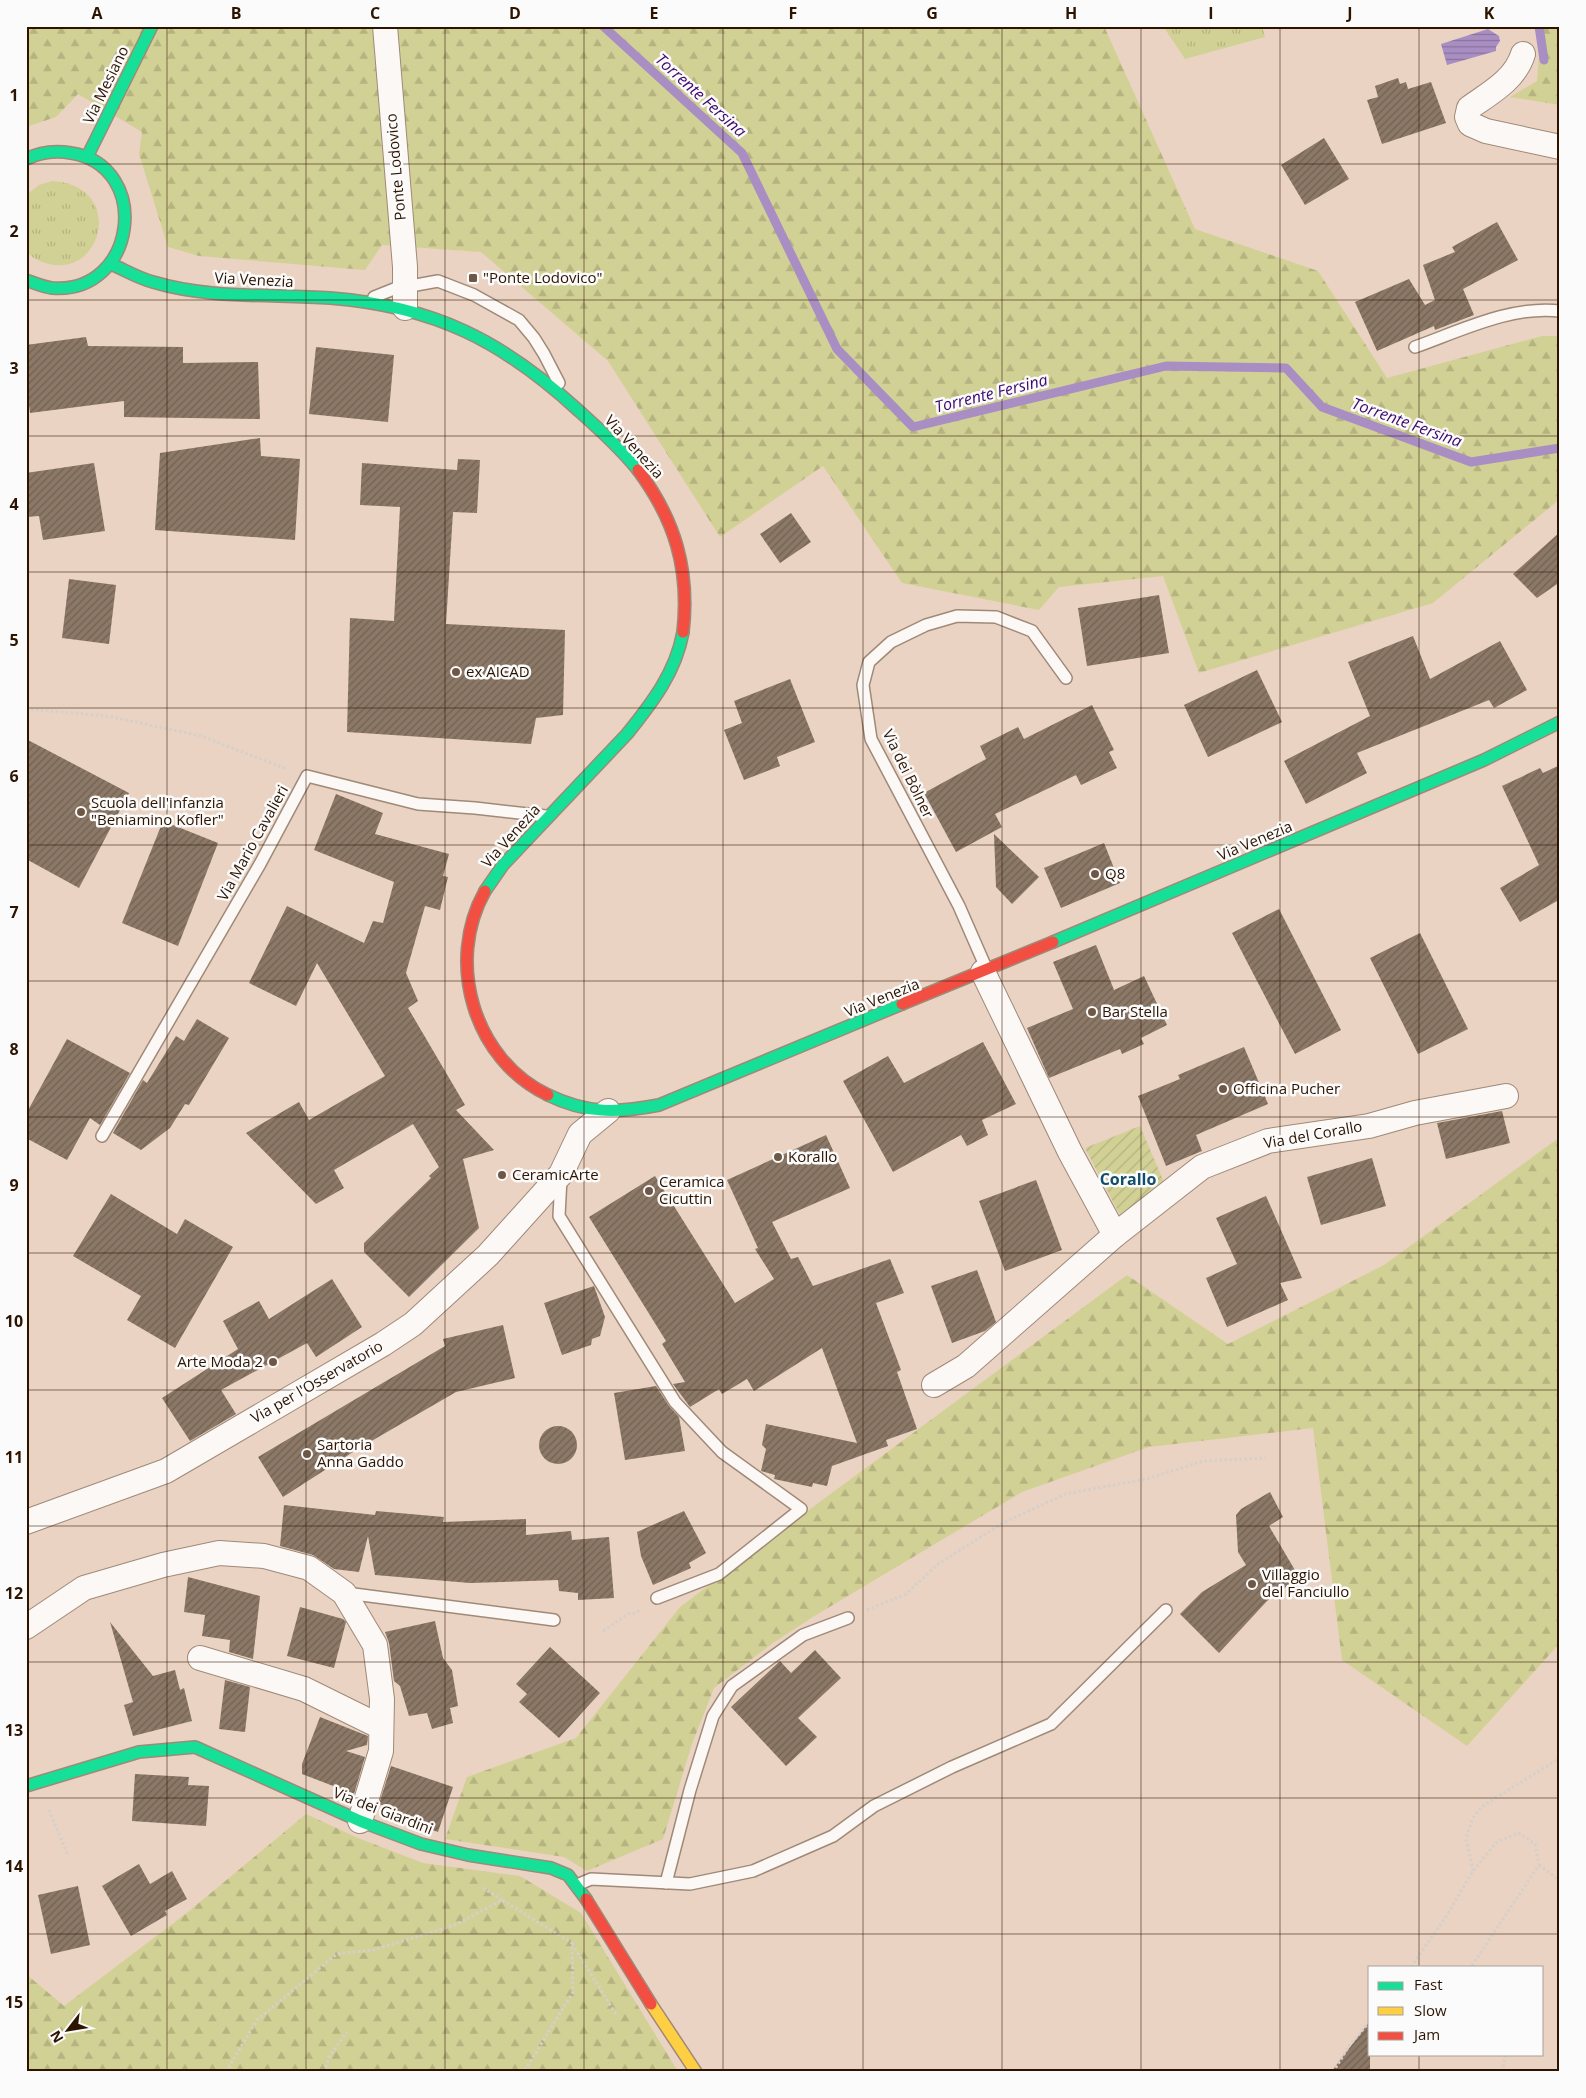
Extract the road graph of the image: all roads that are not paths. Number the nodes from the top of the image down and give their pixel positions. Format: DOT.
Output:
graph roads {
  1 [pos="152,26"];
  2 [pos="385,26"];
  3 [pos="1523,54"];
  4 [pos="1560,147"];
  5 [pos="87,157"];
  6 [pos="28,158"];
  7 [pos="111,264"];
  8 [pos="26,280"];
  9 [pos="405,298"];
  10 [pos="362,302"];
  11 [pos="1560,311"];
  12 [pos="1415,346"];
  13 [pos="568,400"];
  14 [pos="1066,678"];
  15 [pos="1560,722"];
  16 [pos="548,816"];
  17 [pos="985,971"];
  18 [pos="1506,1096"];
  19 [pos="608,1112"];
  20 [pos="102,1136"];
  21 [pos="561,1174"];
  22 [pos="1115,1235"];
  23 [pos="934,1385"];
  24 [pos="26,1522"];
  25 [pos="344,1593"];
  26 [pos="658,1598"];
  27 [pos="1166,1610"];
  28 [pos="848,1618"];
  29 [pos="554,1620"];
  30 [pos="26,1627"];
  31 [pos="200,1658"];
  32 [pos="381,1727"];
  33 [pos="30,1785"];
  34 [pos="360,1821"];
  35 [pos="666,1883"];
  36 [pos="577,1885"];
  37 [pos="696,2072"];
  1 -- 5 [label="main road, Via Mesiano"];
  2 -- 9 [label="street, Ponte Lodovico"];
  3 -- 4 [label="street"];
  5 -- 6 [label="main road"];
  5 -- 7 [label="main road"];
  7 -- 8 [label="main road"];
  7 -- 10 [label="main road, Via Venezia"];
  9 -- 10 [label="main road, Via Venezia"];
  9 -- 10 [label="lane"];
  9 -- 13 [label="main road, Via Venezia"];
  9 -- 13 [label="lane"];
  11 -- 12 [label="lane"];
  13 -- 16 [label="main road, Via Venezia"];
  14 -- 17 [label="lane, Via dei Bòlner"];
  15 -- 17 [label="main road, Via Venezia"];
  16 -- 19 [label="main road, Via Venezia"];
  16 -- 20 [label="lane, Via Mario Cavalieri"];
  17 -- 19 [label="main road, Via Venezia"];
  17 -- 22 [label="street"];
  18 -- 22 [label="street, Via del Corallo"];
  19 -- 21 [label="street, Via per l'Osservatorio"];
  21 -- 24 [label="street, Via per l'Osservatorio"];
  21 -- 26 [label="lane, Via per l'Osservatorio"];
  22 -- 23 [label="street, Via del Corallo"];
  25 -- 29 [label="lane"];
  25 -- 30 [label="street"];
  25 -- 32 [label="street"];
  27 -- 35 [label="lane"];
  28 -- 35 [label="lane"];
  31 -- 32 [label="street"];
  32 -- 34 [label="street"];
  33 -- 34 [label="main road, Via dei Giardini"];
  34 -- 36 [label="main road, Via dei Giardini"];
  35 -- 36 [label="lane"];
  36 -- 37 [label="main road, Via dei Giardini"];
}
